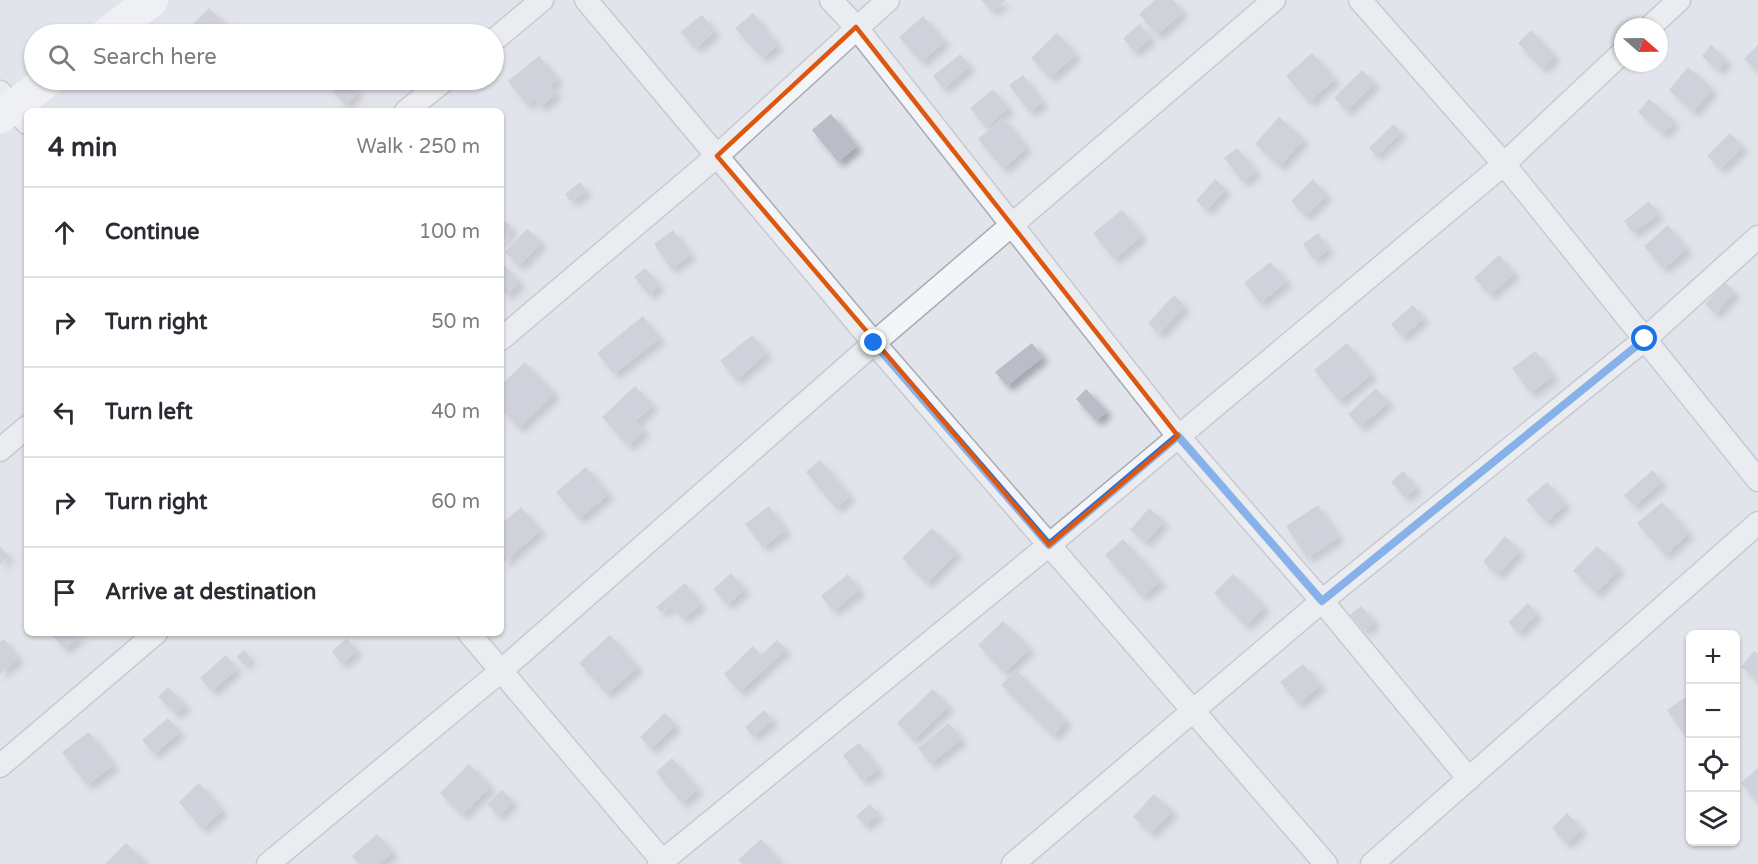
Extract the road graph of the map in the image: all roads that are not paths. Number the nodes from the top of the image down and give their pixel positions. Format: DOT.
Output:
graph roads {
  1 [pos="152,0"];
  2 [pos="542,0"];
  3 [pos="586,0"];
  4 [pos="831,0"];
  5 [pos="888,0"];
  6 [pos="1274,0"];
  7 [pos="1360,0"];
  8 [pos="1679,0"];
  9 [pos="1660,18"];
  10 [pos="120,24"];
  11 [pos="856,27"];
  12 [pos="504,31"];
  13 [pos="1614,60"];
  14 [pos="35,90"];
  15 [pos="432,90"];
  16 [pos="410,108"];
  17 [pos="10,110"];
  18 [pos="717,156"];
  19 [pos="1504,164"];
  20 [pos="1013,224"];
  21 [pos="1758,237"];
  22 [pos="504,336"];
  23 [pos="1645,339"];
  24 [pos="874,343"];
  25 [pos="24,430"];
  26 [pos="1178,436"];
  27 [pos="0,450"];
  28 [pos="1758,480"];
  29 [pos="1758,523"];
  30 [pos="1049,545"];
  31 [pos="1322,601"];
  32 [pos="152,636"];
  33 [pos="472,636"];
  34 [pos="502,670"];
  35 [pos="1192,710"];
  36 [pos="0,766"];
  37 [pos="1469,778"];
  38 [pos="662,863"];
  39 [pos="268,864"];
  40 [pos="1013,864"];
  41 [pos="1326,864"];
  42 [pos="1372,864"];
  1 -- 10 [label="street"];
  2 -- 12 [label="street"];
  3 -- 18 [label="street"];
  4 -- 11 [label="street"];
  5 -- 11 [label="street"];
  6 -- 20 [label="street"];
  7 -- 19 [label="street"];
  8 -- 9 [label="street"];
  11 -- 18 [label="street"];
  11 -- 20 [label="street"];
  13 -- 19 [label="street"];
  14 -- 17 [label="street"];
  15 -- 16 [label="street"];
  18 -- 22 [label="street"];
  18 -- 24 [label="street"];
  19 -- 23 [label="street"];
  19 -- 26 [label="street"];
  20 -- 24 [label="street"];
  20 -- 26 [label="street"];
  21 -- 23 [label="street"];
  23 -- 28 [label="street"];
  23 -- 31 [label="street"];
  24 -- 30 [label="street"];
  24 -- 34 [label="street"];
  25 -- 27 [label="street"];
  26 -- 30 [label="street"];
  26 -- 31 [label="street"];
  29 -- 37 [label="street"];
  30 -- 35 [label="street"];
  30 -- 38 [label="street"];
  31 -- 35 [label="street"];
  31 -- 37 [label="street"];
  32 -- 36 [label="street"];
  33 -- 34 [label="street"];
  34 -- 38 [label="street"];
  34 -- 39 [label="street"];
  35 -- 40 [label="street"];
  35 -- 41 [label="street"];
  37 -- 42 [label="street"];
}
